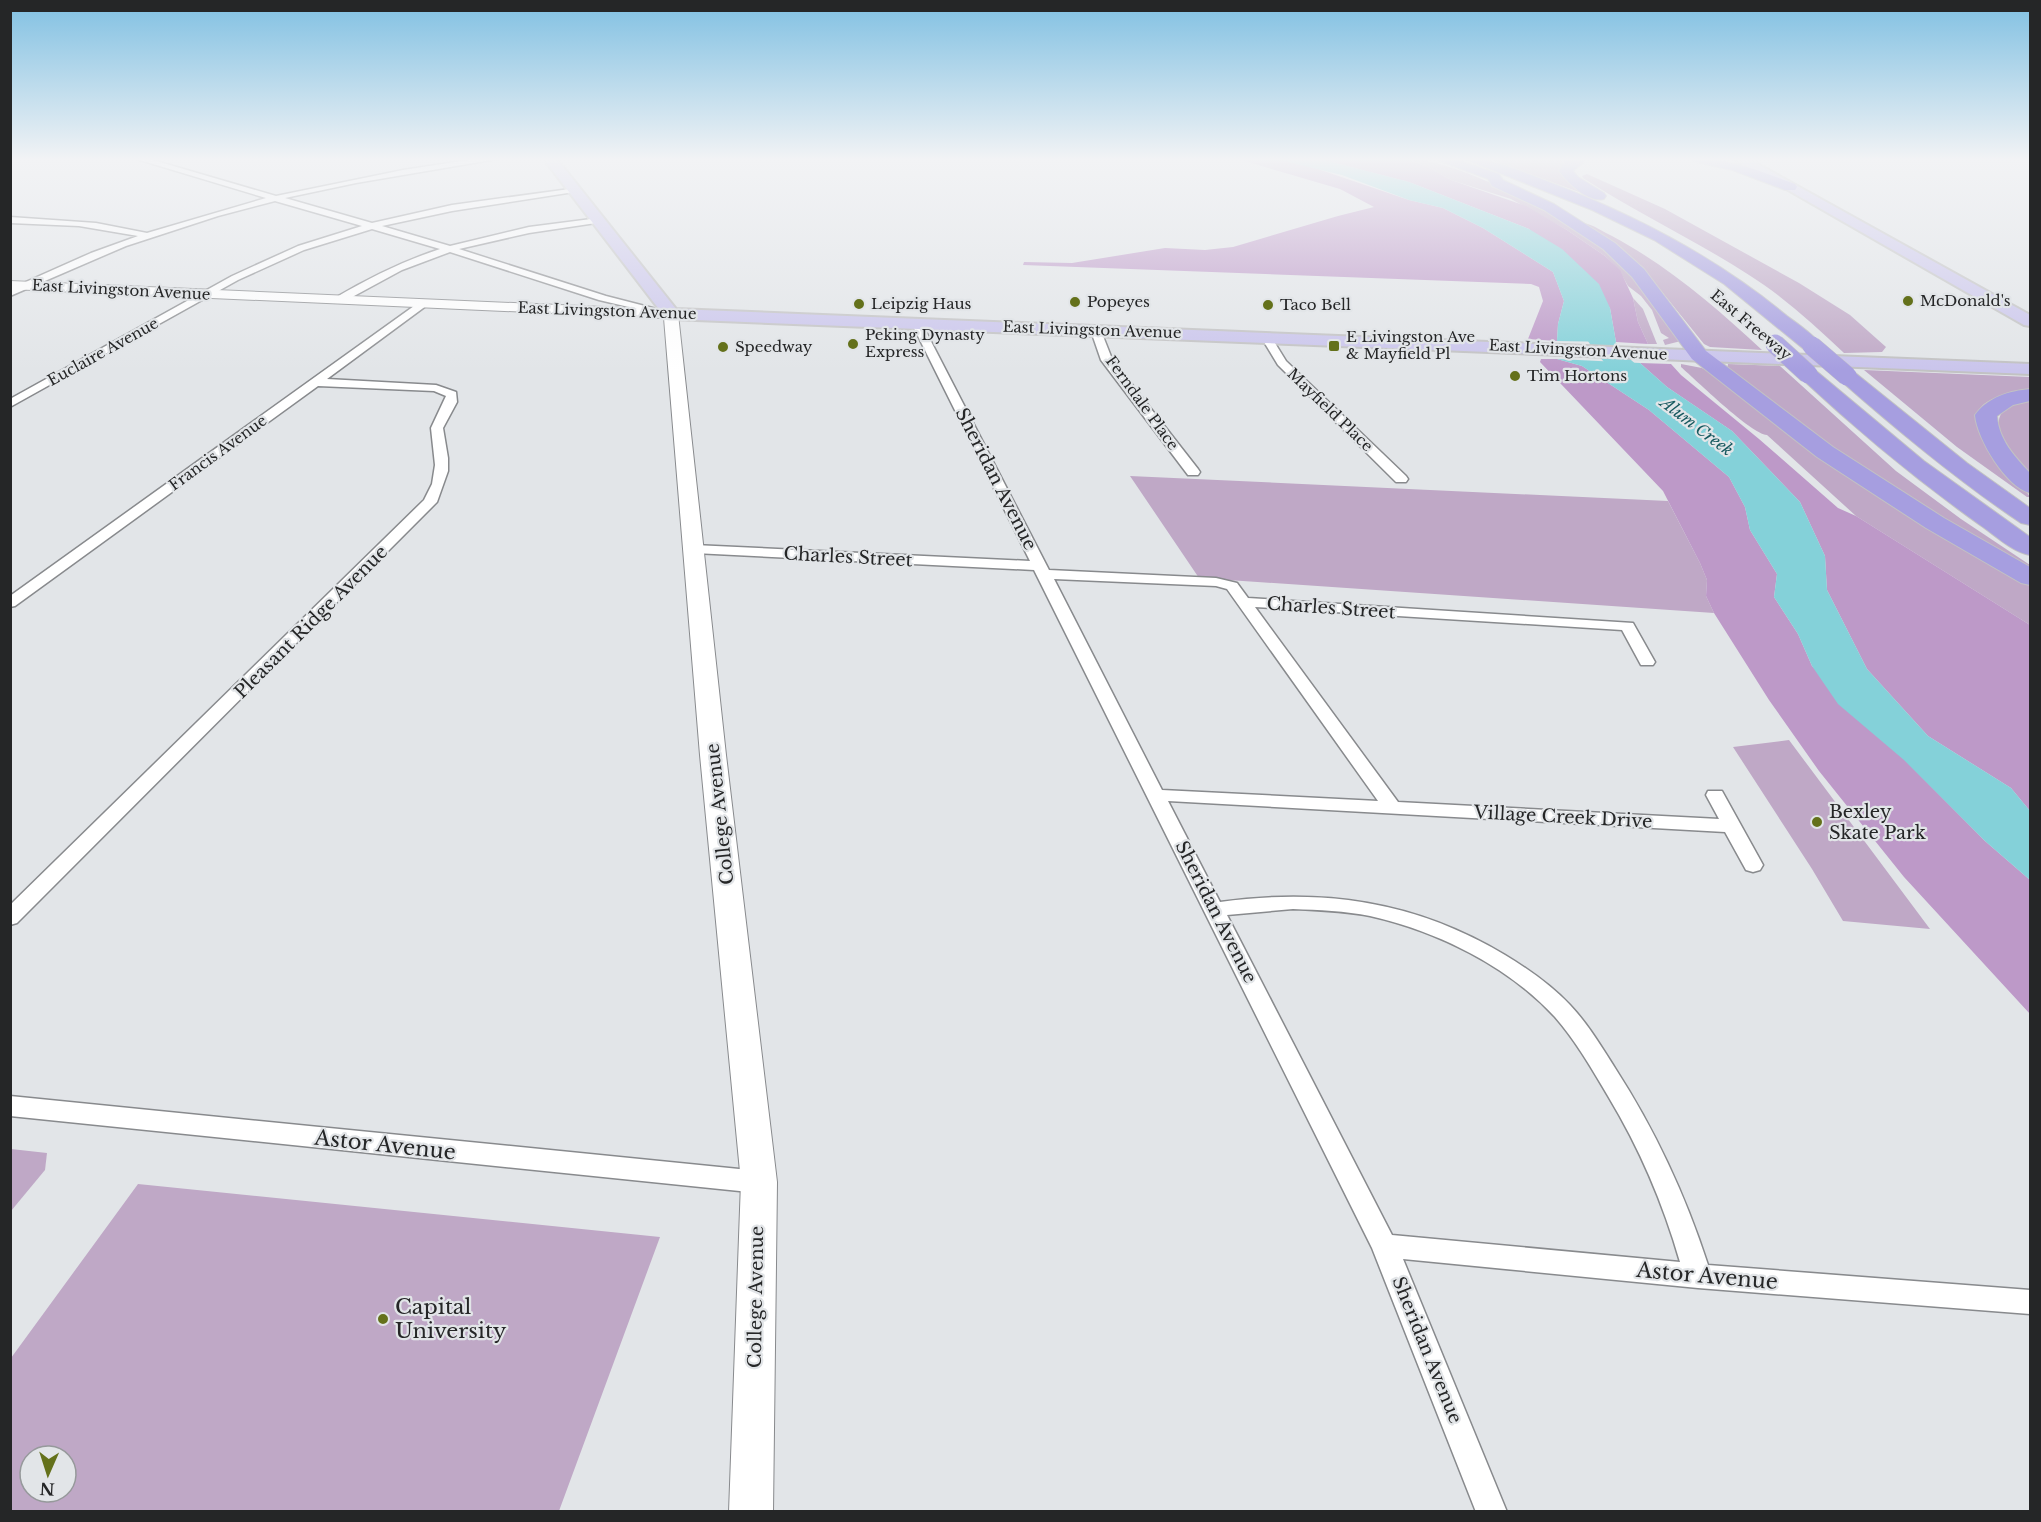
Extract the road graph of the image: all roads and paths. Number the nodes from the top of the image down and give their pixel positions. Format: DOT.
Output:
graph roads {
  1 [pos="123,229"];
  2 [pos="167,229"];
  3 [pos="363,229"];
  4 [pos="382,229"];
  5 [pos="533,229"];
  6 [pos="603,229"];
  7 [pos="1582,229"];
  8 [pos="1611,229"];
  9 [pos="1643,229"];
  10 [pos="1866,229"];
  11 [pos="146,235"];
  12 [pos="451,250"];
  13 [pos="1669,261"];
  14 [pos="10,285"];
  15 [pos="27,285"];
  16 [pos="10,293"];
  17 [pos="207,293"];
  18 [pos="339,300"];
  19 [pos="425,303"];
  20 [pos="671,314"];
  21 [pos="2031,321"];
  22 [pos="917,324"];
  23 [pos="1096,331"];
  24 [pos="1760,331"];
  25 [pos="1266,337"];
  26 [pos="1699,355"];
  27 [pos="2031,369"];
  28 [pos="316,382"];
  29 [pos="2031,395"];
  30 [pos="10,404"];
  31 [pos="1192,472"];
  32 [pos="1401,479"];
  33 [pos="2031,486"];
  34 [pos="2031,518"];
  35 [pos="2031,548"];
  36 [pos="694,549"];
  37 [pos="1041,570"];
  38 [pos="2031,577"];
  39 [pos="1245,602"];
  40 [pos="10,603"];
  41 [pos="1647,662"];
  42 [pos="1156,795"];
  43 [pos="1715,795"];
  44 [pos="1393,808"];
  45 [pos="1733,826"];
  46 [pos="1753,865"];
  47 [pos="1215,910"];
  48 [pos="10,918"];
  49 [pos="10,1106"];
  50 [pos="759,1182"];
  51 [pos="1384,1246"];
  52 [pos="1698,1276"];
  53 [pos="2031,1302"];
  54 [pos="752,1512"];
  55 [pos="1492,1512"];
  1 -- 11 [label="street"];
  2 -- 11 [label="street"];
  3 -- 17 [label="street, Euclaire Avenue"];
  4 -- 12 [label="street"];
  5 -- 12 [label="street"];
  6 -- 20 [label="main road"];
  7 -- 26 [label="highway"];
  8 -- 13 [label="highway"];
  9 -- 34 [label="highway, East Freeway, bridge"];
  10 -- 21 [label="main road"];
  11 -- 15 [label="street"];
  12 -- 18 [label="street"];
  12 -- 20 [label="street"];
  14 -- 15 [label="main road, East Livingston Avenue"];
  15 -- 16 [label="street"];
  15 -- 17 [label="main road, East Livingston Avenue"];
  17 -- 18 [label="main road, East Livingston Avenue"];
  17 -- 30 [label="street, Euclaire Avenue"];
  18 -- 19 [label="main road, East Livingston Avenue"];
  19 -- 20 [label="main road, East Livingston Avenue"];
  19 -- 28 [label="street, Francis Avenue"];
  20 -- 22 [label="main road, East Livingston Avenue"];
  20 -- 36 [label="main road, College Avenue"];
  22 -- 23 [label="main road, East Livingston Avenue"];
  22 -- 37 [label="street, Sheridan Avenue"];
  23 -- 25 [label="main road, East Livingston Avenue"];
  23 -- 31 [label="street, Ferndale Place"];
  24 -- 35 [label="highway, East Freeway, bridge"];
  25 -- 26 [label="main road, East Livingston Avenue"];
  25 -- 32 [label="street, Mayfield Place"];
  26 -- 27 [label="main road, East Livingston Avenue"];
  26 -- 38 [label="highway"];
  28 -- 40 [label="street, Francis Avenue"];
  28 -- 48 [label="street, Pleasant Ridge Avenue"];
  29 -- 33 [label="highway"];
  36 -- 37 [label="street, Charles Street"];
  36 -- 50 [label="main road, College Avenue"];
  37 -- 39 [label="street, Charles Street"];
  37 -- 42 [label="street, Sheridan Avenue"];
  39 -- 41 [label="street, Charles Street"];
  39 -- 44 [label="street"];
  42 -- 44 [label="street, Village Creek Drive"];
  42 -- 47 [label="street, Sheridan Avenue"];
  43 -- 45 [label="street"];
  44 -- 45 [label="street, Village Creek Drive"];
  45 -- 46 [label="street"];
  47 -- 51 [label="street, Sheridan Avenue"];
  47 -- 52 [label="street"];
  49 -- 50 [label="street, Astor Avenue"];
  50 -- 54 [label="main road, College Avenue"];
  51 -- 52 [label="street, Astor Avenue"];
  51 -- 55 [label="street, Sheridan Avenue"];
  52 -- 53 [label="street, Astor Avenue"];
}
